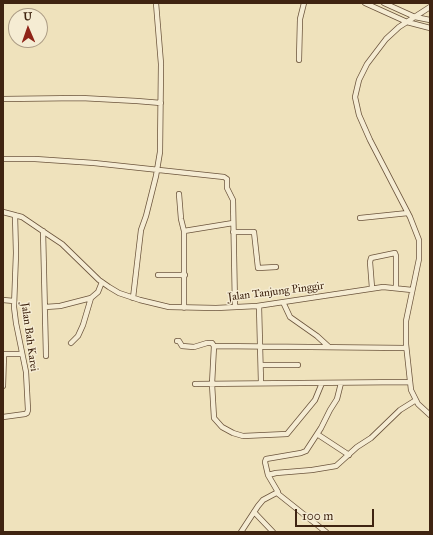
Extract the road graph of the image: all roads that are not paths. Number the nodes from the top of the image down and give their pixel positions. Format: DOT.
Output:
graph roads {
  1 [pos="156,3"];
  2 [pos="304,3"];
  3 [pos="365,3"];
  4 [pos="384,3"];
  5 [pos="430,7"];
  6 [pos="415,17"];
  7 [pos="430,20"];
  8 [pos="407,22"];
  9 [pos="430,28"];
  10 [pos="299,60"];
  11 [pos="3,99"];
  12 [pos="161,103"];
  13 [pos="3,159"];
  14 [pos="157,170"];
  15 [pos="179,194"];
  16 [pos="3,212"];
  17 [pos="408,213"];
  18 [pos="15,215"];
  19 [pos="360,218"];
  20 [pos="233,223"];
  21 [pos="43,231"];
  22 [pos="184,231"];
  23 [pos="233,232"];
  24 [pos="276,267"];
  25 [pos="158,275"];
  26 [pos="185,275"];
  27 [pos="102,282"];
  28 [pos="372,288"];
  29 [pos="396,288"];
  30 [pos="412,290"];
  31 [pos="91,298"];
  32 [pos="133,298"];
  33 [pos="3,300"];
  34 [pos="14,301"];
  35 [pos="283,302"];
  36 [pos="259,306"];
  37 [pos="235,307"];
  38 [pos="45,308"];
  39 [pos="184,308"];
  40 [pos="177,341"];
  41 [pos="71,343"];
  42 [pos="214,346"];
  43 [pos="261,347"];
  44 [pos="329,348"];
  45 [pos="406,348"];
  46 [pos="3,354"];
  47 [pos="22,354"];
  48 [pos="46,356"];
  49 [pos="261,365"];
  50 [pos="298,365"];
  51 [pos="409,382"];
  52 [pos="261,383"];
  53 [pos="322,383"];
  54 [pos="341,383"];
  55 [pos="195,384"];
  56 [pos="212,384"];
  57 [pos="3,386"];
  58 [pos="416,400"];
  59 [pos="430,415"];
  60 [pos="3,417"];
  61 [pos="318,434"];
  62 [pos="349,455"];
  63 [pos="268,475"];
  64 [pos="277,493"];
  65 [pos="254,512"];
  66 [pos="241,532"];
  67 [pos="273,532"];
  68 [pos="326,532"];
  1 -- 12 [label="street"];
  2 -- 10 [label="street"];
  3 -- 8 [label="street"];
  4 -- 6 [label="street"];
  5 -- 6 [label="street"];
  6 -- 7 [label="street"];
  6 -- 8 [label="street"];
  8 -- 9 [label="street"];
  8 -- 17 [label="street"];
  11 -- 12 [label="street"];
  12 -- 14 [label="street"];
  13 -- 14 [label="street"];
  14 -- 20 [label="street"];
  14 -- 32 [label="street"];
  15 -- 22 [label="street"];
  16 -- 18 [label="street, Jalan Tanjung Pinggir"];
  17 -- 19 [label="street"];
  17 -- 30 [label="street"];
  18 -- 21 [label="street, Jalan Tanjung Pinggir"];
  18 -- 34 [label="street, Jalan Bah Karei"];
  20 -- 22 [label="street"];
  20 -- 23 [label="street"];
  21 -- 27 [label="street, Jalan Tanjung Pinggir"];
  21 -- 38 [label="street"];
  22 -- 26 [label="street"];
  23 -- 24 [label="street"];
  23 -- 37 [label="street"];
  25 -- 26 [label="street"];
  26 -- 39 [label="street"];
  27 -- 31 [label="street"];
  27 -- 32 [label="street, Jalan Tanjung Pinggir"];
  28 -- 29 [label="street, Jalan Tanjung Pinggir"];
  28 -- 29 [label="street"];
  28 -- 35 [label="street, Jalan Tanjung Pinggir"];
  29 -- 30 [label="street, Jalan Tanjung Pinggir"];
  30 -- 45 [label="street"];
  31 -- 38 [label="street"];
  31 -- 41 [label="street"];
  32 -- 39 [label="street, Jalan Tanjung Pinggir"];
  33 -- 34 [label="street"];
  34 -- 47 [label="street, Jalan Bah Karei"];
  35 -- 36 [label="street, Jalan Tanjung Pinggir"];
  35 -- 44 [label="street"];
  36 -- 37 [label="street, Jalan Tanjung Pinggir"];
  36 -- 43 [label="street"];
  37 -- 39 [label="street, Jalan Tanjung Pinggir"];
  38 -- 48 [label="street"];
  40 -- 42 [label="street"];
  42 -- 43 [label="street"];
  42 -- 56 [label="street"];
  43 -- 44 [label="street"];
  43 -- 49 [label="street"];
  44 -- 45 [label="street"];
  45 -- 51 [label="street"];
  46 -- 47 [label="street"];
  46 -- 57 [label="street"];
  47 -- 60 [label="street, Jalan Bah Karei"];
  49 -- 50 [label="street"];
  49 -- 52 [label="street"];
  51 -- 54 [label="street"];
  51 -- 58 [label="street"];
  52 -- 53 [label="street"];
  52 -- 56 [label="street"];
  53 -- 54 [label="street"];
  53 -- 56 [label="street"];
  54 -- 61 [label="street"];
  55 -- 56 [label="street"];
  58 -- 59 [label="street"];
  58 -- 62 [label="street"];
  61 -- 62 [label="street"];
  61 -- 63 [label="street"];
  62 -- 63 [label="street"];
  63 -- 64 [label="street"];
  64 -- 65 [label="street"];
  64 -- 68 [label="street"];
  65 -- 66 [label="street"];
  65 -- 67 [label="street"];
}
